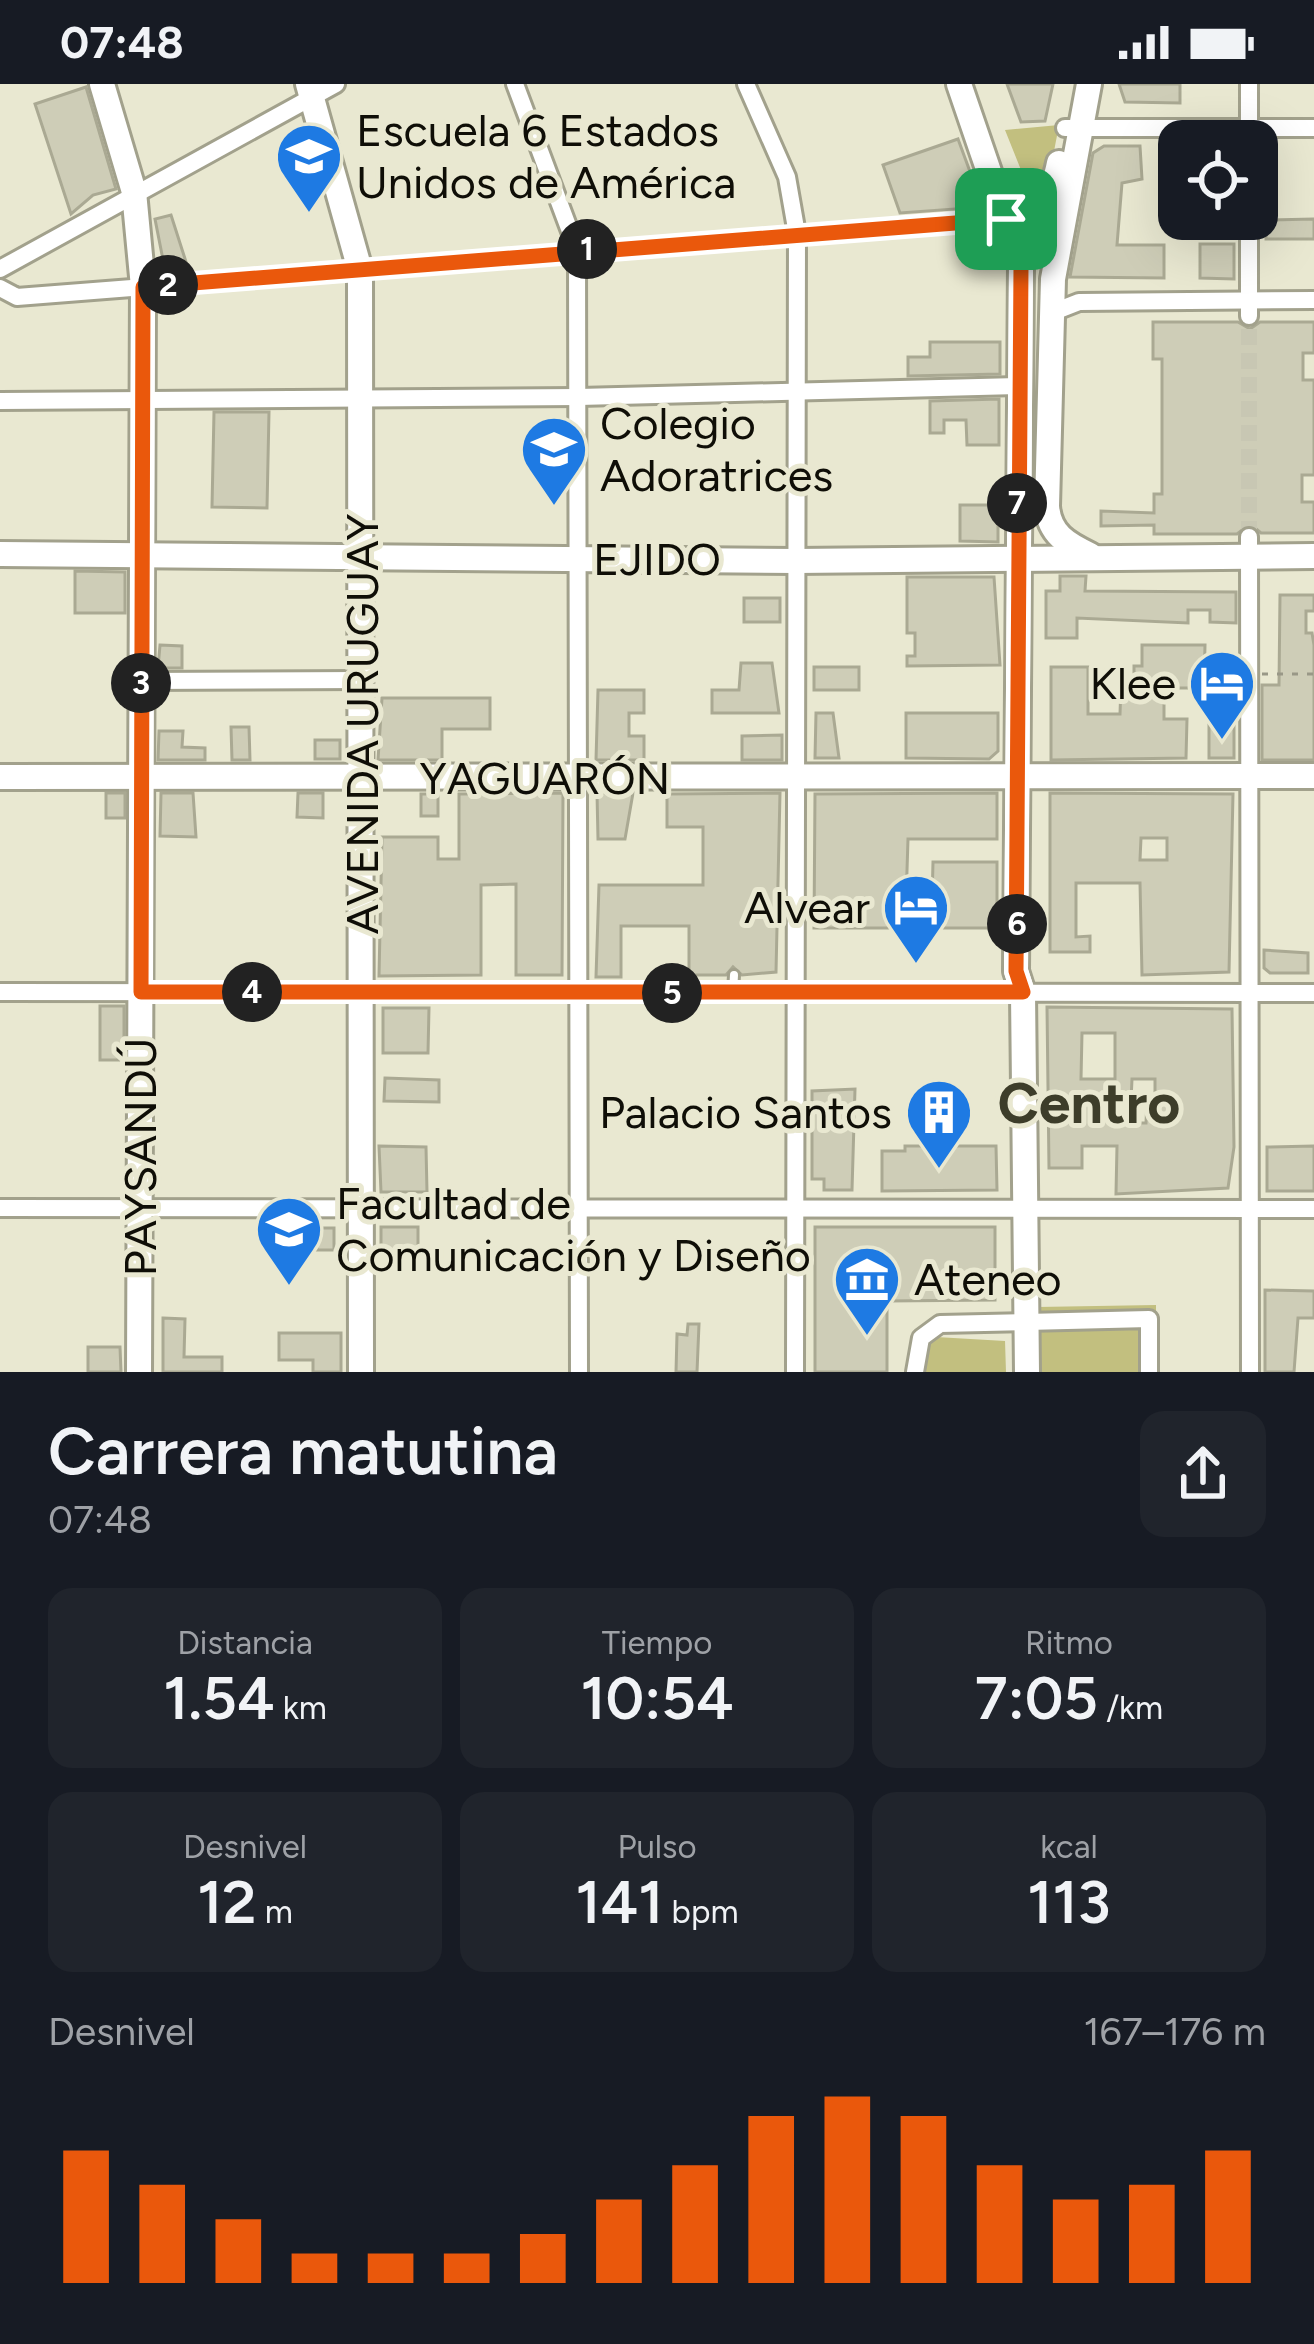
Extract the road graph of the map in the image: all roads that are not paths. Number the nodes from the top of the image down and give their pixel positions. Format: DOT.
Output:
graph roads {
  1 [pos="102,84"];
  2 [pos="515,84"];
  3 [pos="746,84"];
  4 [pos="959,84"];
  5 [pos="976,84"];
  6 [pos="1074,84"];
  7 [pos="1089,84"];
  8 [pos="1249,84"];
  9 [pos="318,87"];
  10 [pos="1250,120"];
  11 [pos="1072,128"];
  12 [pos="1314,128"];
  13 [pos="1158,131"];
  14 [pos="1278,132"];
  15 [pos="134,193"];
  16 [pos="1014,217"];
  17 [pos="797,234"];
  18 [pos="1249,240"];
  19 [pos="577,250"];
  20 [pos="0,269"];
  21 [pos="360,270"];
  22 [pos="143,287"];
  23 [pos="0,288"];
  24 [pos="1314,300"];
  25 [pos="1249,308"];
  26 [pos="1051,313"];
  27 [pos="1018,386"];
  28 [pos="797,392"];
  29 [pos="579,398"];
  30 [pos="361,399"];
  31 [pos="0,400"];
  32 [pos="142,400"];
  33 [pos="1049,454"];
  34 [pos="1032,484"];
  35 [pos="1048,521"];
  36 [pos="1249,547"];
  37 [pos="0,554"];
  38 [pos="141,555"];
  39 [pos="1314,556"];
  40 [pos="362,557"];
  41 [pos="1094,557"];
  42 [pos="1023,558"];
  43 [pos="579,559"];
  44 [pos="796,561"];
  45 [pos="362,680"];
  46 [pos="141,681"];
  47 [pos="1024,774"];
  48 [pos="1249,776"];
  49 [pos="1314,776"];
  50 [pos="0,777"];
  51 [pos="140,777"];
  52 [pos="362,778"];
  53 [pos="580,778"];
  54 [pos="796,778"];
  55 [pos="0,992"];
  56 [pos="141,992"];
  57 [pos="362,992"];
  58 [pos="580,992"];
  59 [pos="1023,992"];
  60 [pos="1249,993"];
  61 [pos="1314,993"];
  62 [pos="796,994"];
  63 [pos="0,1208"];
  64 [pos="361,1208"];
  65 [pos="138,1209"];
  66 [pos="1248,1209"];
  67 [pos="1314,1209"];
  68 [pos="578,1210"];
  69 [pos="795,1211"];
  70 [pos="1023,1211"];
  71 [pos="1023,1322"];
  72 [pos="1023,1368"];
  73 [pos="139,1372"];
  74 [pos="361,1372"];
  75 [pos="579,1372"];
  76 [pos="795,1372"];
  77 [pos="915,1372"];
  78 [pos="1149,1372"];
  79 [pos="1250,1372"];
  1 -- 15 [label="street, PAYSANDÚ"];
  2 -- 19 [label="street"];
  3 -- 17 [label="street"];
  4 -- 16 [label="street"];
  5 -- 16 [label="street"];
  6 -- 11 [label="street"];
  7 -- 11 [label="street"];
  8 -- 10 [label="street"];
  9 -- 15 [label="street"];
  9 -- 21 [label="street, AVENIDA URUGUAY"];
  11 -- 13 [label="street"];
  11 -- 16 [label="street"];
  11 -- 26 [label="street"];
  12 -- 14 [label="street"];
  15 -- 20 [label="street"];
  15 -- 22 [label="street, PAYSANDÚ"];
  16 -- 17 [label="street"];
  16 -- 27 [label="street"];
  16 -- 34 [label="street"];
  17 -- 19 [label="street"];
  17 -- 28 [label="street"];
  18 -- 25 [label="street"];
  19 -- 21 [label="street"];
  19 -- 29 [label="street"];
  21 -- 22 [label="street"];
  21 -- 30 [label="street, AVENIDA URUGUAY"];
  22 -- 23 [label="street"];
  22 -- 32 [label="street, PAYSANDÚ"];
  24 -- 25 [label="street"];
  25 -- 26 [label="street"];
  26 -- 33 [label="street"];
  27 -- 28 [label="street"];
  27 -- 42 [label="street"];
  28 -- 29 [label="street"];
  28 -- 44 [label="street"];
  29 -- 30 [label="street"];
  29 -- 43 [label="street"];
  30 -- 32 [label="street"];
  30 -- 40 [label="street, AVENIDA URUGUAY"];
  31 -- 32 [label="street"];
  32 -- 38 [label="street, PAYSANDÚ"];
  33 -- 34 [label="street"];
  33 -- 35 [label="street"];
  34 -- 35 [label="street"];
  34 -- 42 [label="street"];
  35 -- 41 [label="street"];
  36 -- 39 [label="street, EJIDO"];
  36 -- 41 [label="street, EJIDO"];
  36 -- 48 [label="street"];
  37 -- 38 [label="street, EJIDO"];
  38 -- 40 [label="street, EJIDO"];
  38 -- 46 [label="street, PAYSANDÚ"];
  40 -- 43 [label="street, EJIDO"];
  40 -- 45 [label="street, AVENIDA URUGUAY"];
  41 -- 42 [label="street, EJIDO"];
  42 -- 44 [label="street, EJIDO"];
  42 -- 47 [label="street"];
  43 -- 44 [label="street, EJIDO"];
  43 -- 53 [label="street"];
  44 -- 54 [label="street"];
  45 -- 46 [label="street"];
  45 -- 52 [label="street, AVENIDA URUGUAY"];
  46 -- 51 [label="street, PAYSANDÚ"];
  47 -- 48 [label="street, YAGUARÓN"];
  47 -- 54 [label="street, YAGUARÓN"];
  47 -- 59 [label="street"];
  48 -- 49 [label="street, YAGUARÓN"];
  48 -- 60 [label="street"];
  50 -- 51 [label="street, YAGUARÓN"];
  51 -- 52 [label="street, YAGUARÓN"];
  51 -- 56 [label="street, PAYSANDÚ"];
  52 -- 53 [label="street, YAGUARÓN"];
  52 -- 57 [label="street, AVENIDA URUGUAY"];
  53 -- 54 [label="street, YAGUARÓN"];
  53 -- 58 [label="street"];
  54 -- 62 [label="street"];
  55 -- 56 [label="street"];
  56 -- 57 [label="street"];
  56 -- 65 [label="street, PAYSANDÚ"];
  57 -- 58 [label="street"];
  57 -- 64 [label="street, AVENIDA URUGUAY"];
  58 -- 62 [label="street"];
  58 -- 68 [label="street"];
  59 -- 60 [label="street"];
  59 -- 62 [label="street"];
  59 -- 70 [label="street"];
  60 -- 61 [label="street"];
  60 -- 66 [label="street"];
  62 -- 69 [label="street"];
  63 -- 65 [label="street"];
  64 -- 65 [label="street"];
  64 -- 68 [label="street"];
  64 -- 74 [label="street, AVENIDA URUGUAY"];
  65 -- 73 [label="street, PAYSANDÚ"];
  66 -- 67 [label="street"];
  66 -- 70 [label="street"];
  66 -- 79 [label="street"];
  68 -- 69 [label="street"];
  68 -- 75 [label="street"];
  69 -- 70 [label="street"];
  69 -- 76 [label="street"];
  70 -- 71 [label="street"];
  71 -- 72 [label="street"];
  71 -- 77 [label="street"];
  71 -- 78 [label="street"];
}
